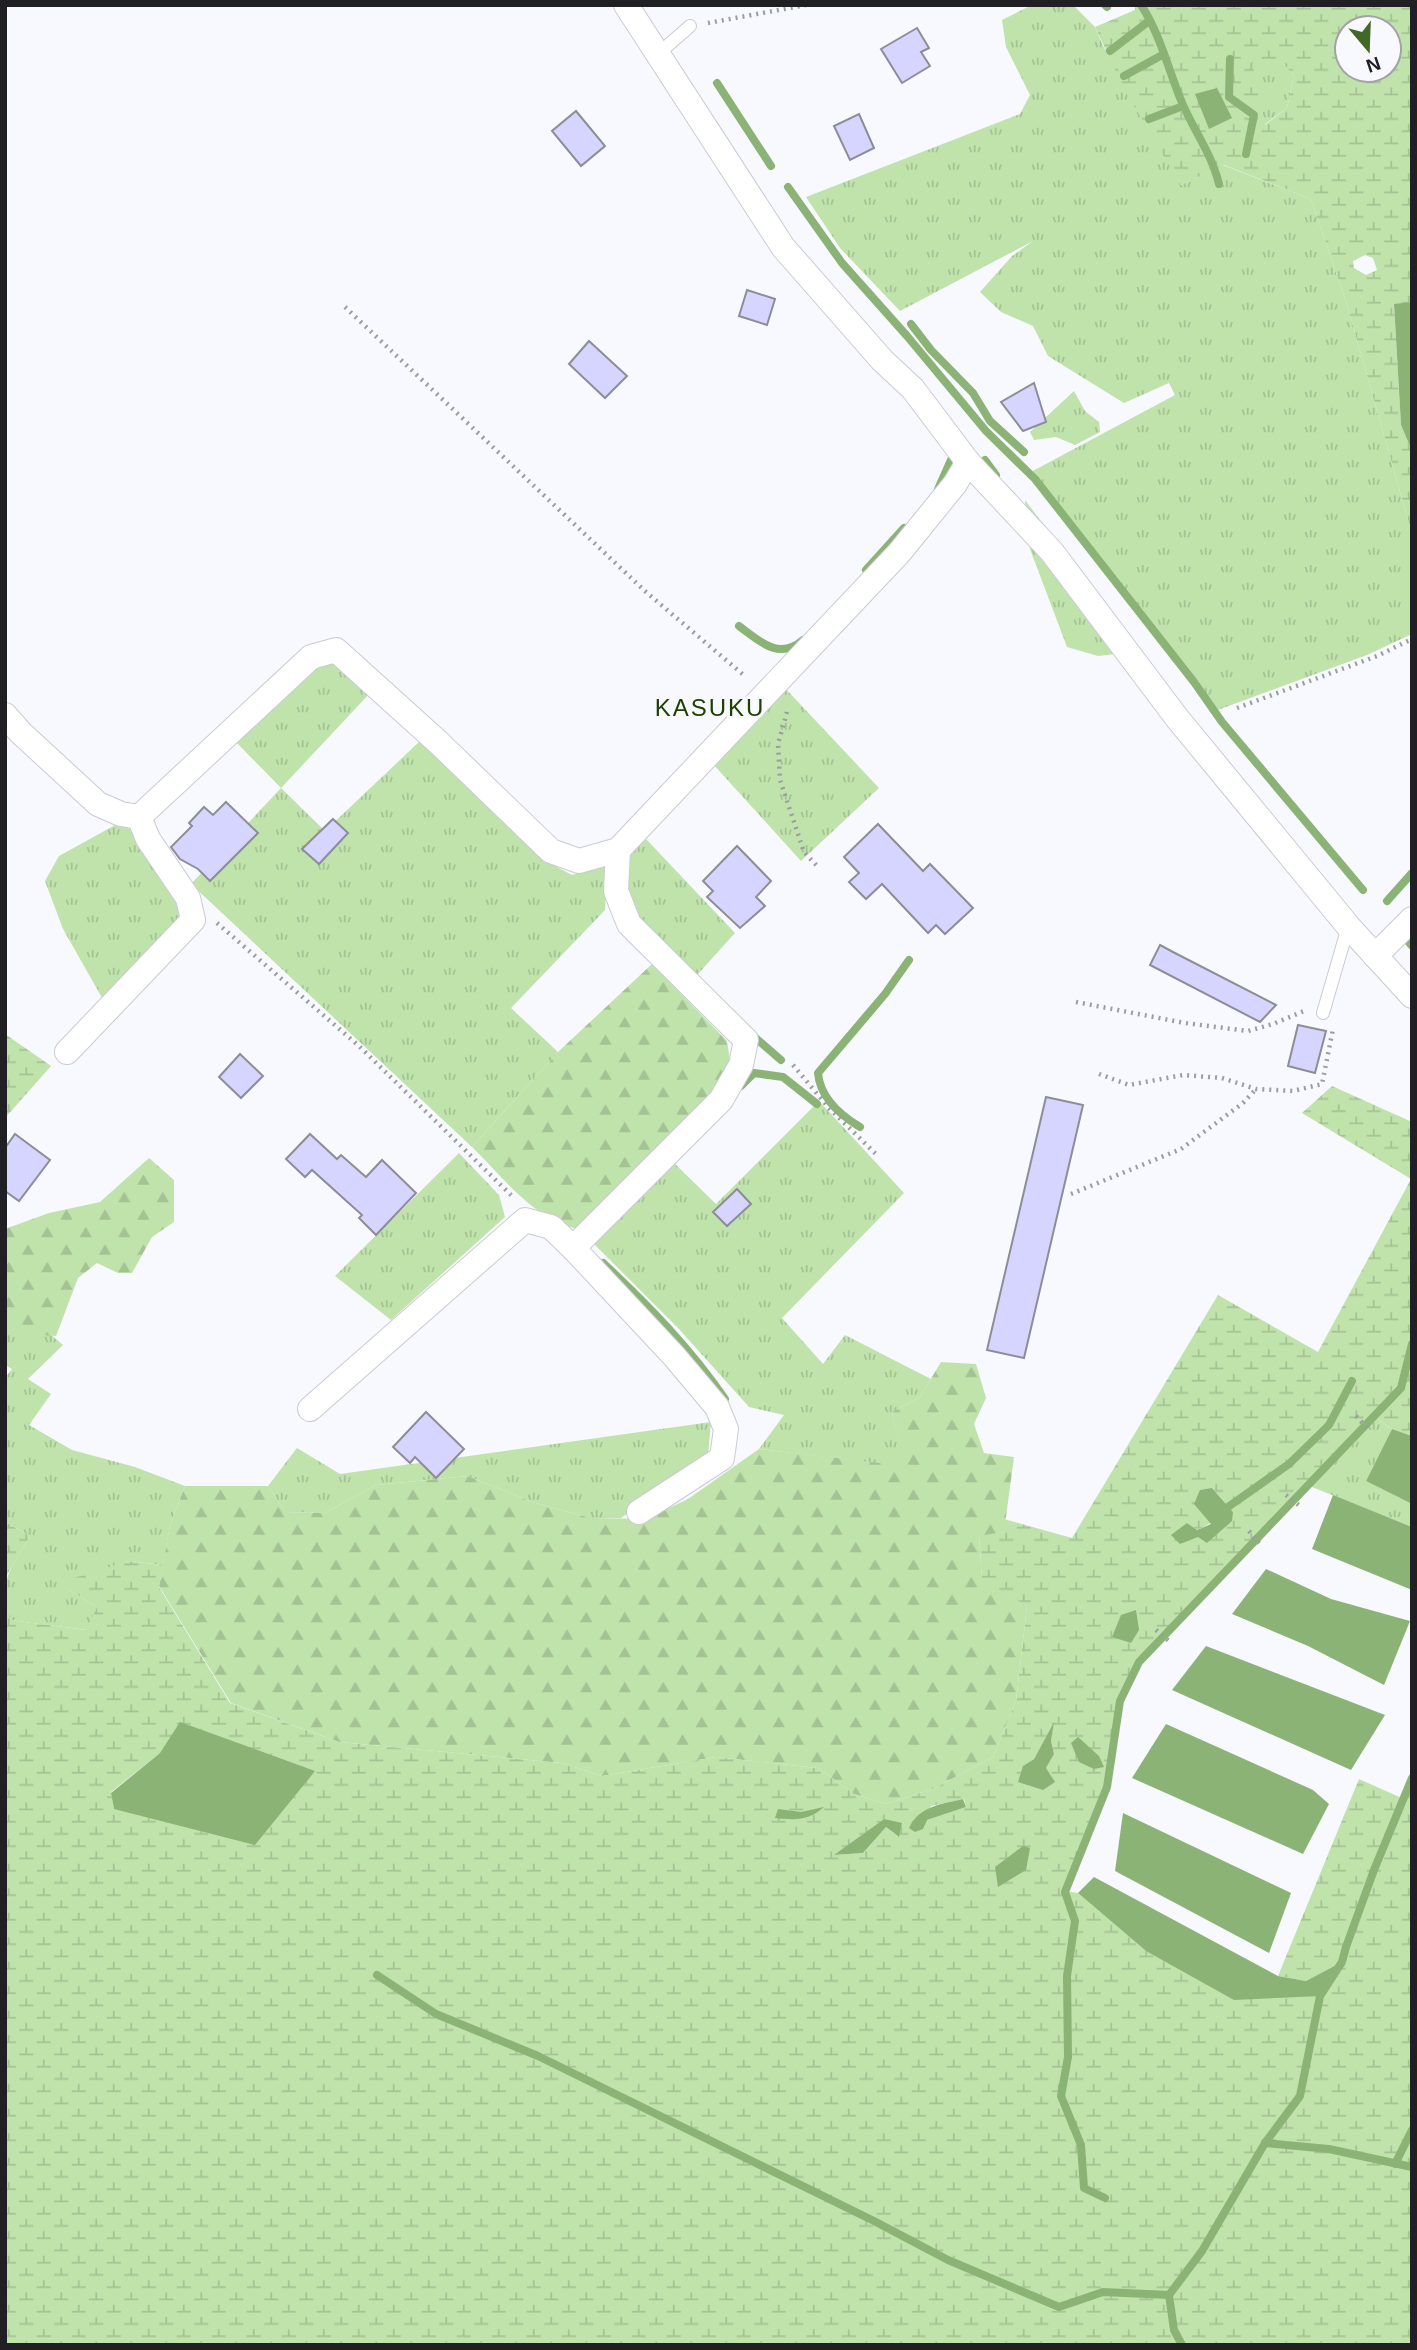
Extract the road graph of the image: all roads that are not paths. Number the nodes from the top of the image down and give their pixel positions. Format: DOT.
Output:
graph roads {
  1 [pos="625,5"];
  2 [pos="690,26"];
  3 [pos="658,54"];
  4 [pos="968,462"];
  5 [pos="5,715"];
  6 [pos="139,817"];
  7 [pos="618,850"];
  8 [pos="1412,919"];
  9 [pos="1349,927"];
  10 [pos="1375,956"];
  11 [pos="1412,996"];
  12 [pos="1325,1007"];
  13 [pos="68,1052"];
  14 [pos="573,1248"];
  15 [pos="310,1409"];
  16 [pos="639,1512"];
  1 -- 3 [label="street"];
  2 -- 3 [label="lane"];
  3 -- 4 [label="street"];
  4 -- 7 [label="street"];
  4 -- 9 [label="street"];
  5 -- 6 [label="street"];
  6 -- 7 [label="street"];
  6 -- 13 [label="street"];
  7 -- 14 [label="street"];
  8 -- 10 [label="street"];
  9 -- 10 [label="street"];
  9 -- 12 [label="lane"];
  10 -- 11 [label="street"];
  14 -- 15 [label="street"];
  14 -- 16 [label="street"];
}
